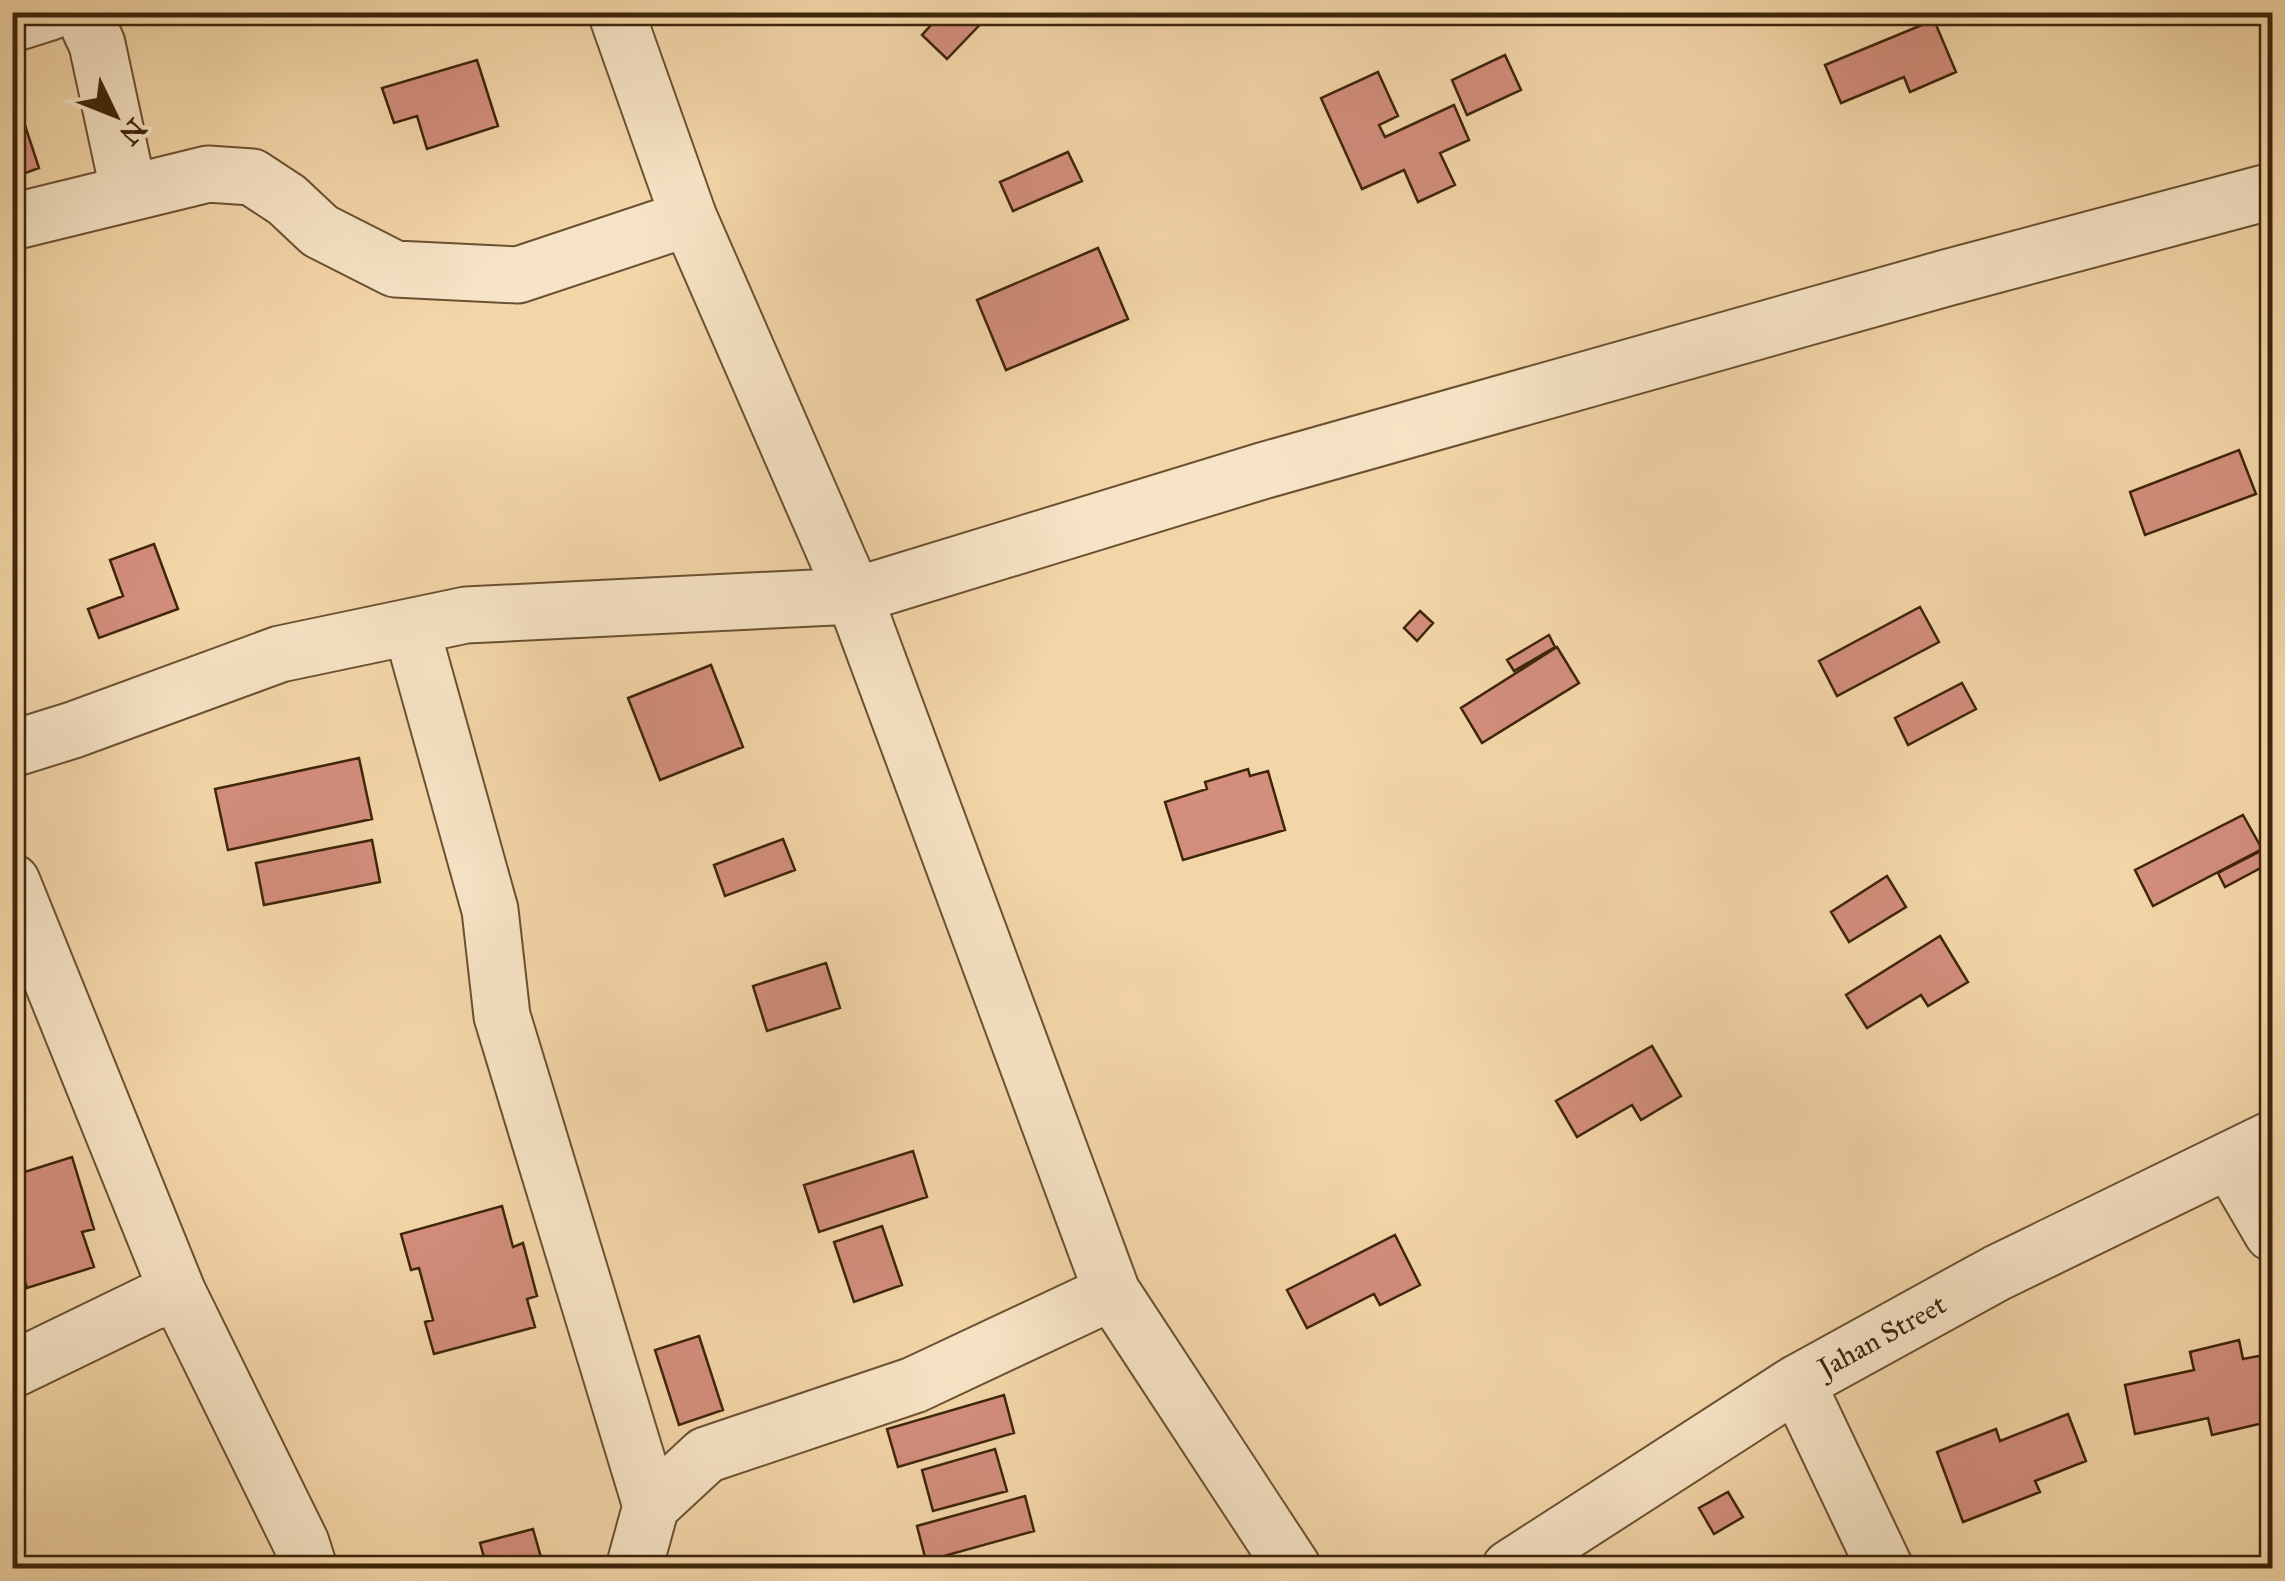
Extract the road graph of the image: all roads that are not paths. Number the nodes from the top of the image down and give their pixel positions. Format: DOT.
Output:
graph roads {
  1 [pos="50,12"];
  2 [pos="76,12"];
  3 [pos="616,12"];
  4 [pos="12,24"];
  5 [pos="2272,191"];
  6 [pos="130,193"];
  7 [pos="689,218"];
  8 [pos="12,222"];
  9 [pos="854,596"];
  10 [pos="411,626"];
  11 [pos="12,749"];
  12 [pos="12,882"];
  13 [pos="2251,1150"];
  14 [pos="2272,1233"];
  15 [pos="1112,1292"];
  16 [pos="178,1293"];
  17 [pos="12,1370"];
  18 [pos="1796,1383"];
  19 [pos="651,1506"];
  20 [pos="309,1568"];
  21 [pos="634,1568"];
  22 [pos="1294,1568"];
  23 [pos="1510,1568"];
  24 [pos="1885,1568"];
  1 -- 4 [label="street"];
  2 -- 6 [label="street"];
  3 -- 7 [label="street"];
  5 -- 9 [label="street"];
  6 -- 7 [label="street"];
  6 -- 8 [label="street"];
  7 -- 9 [label="street"];
  9 -- 10 [label="street"];
  9 -- 15 [label="street"];
  10 -- 11 [label="street"];
  10 -- 19 [label="street"];
  12 -- 16 [label="street"];
  13 -- 14 [label="street"];
  13 -- 18 [label="street, Jahan Street"];
  15 -- 19 [label="street"];
  15 -- 22 [label="street"];
  16 -- 17 [label="street"];
  16 -- 20 [label="street"];
  18 -- 23 [label="street, Jahan Street"];
  18 -- 24 [label="street"];
  19 -- 21 [label="street"];
}
